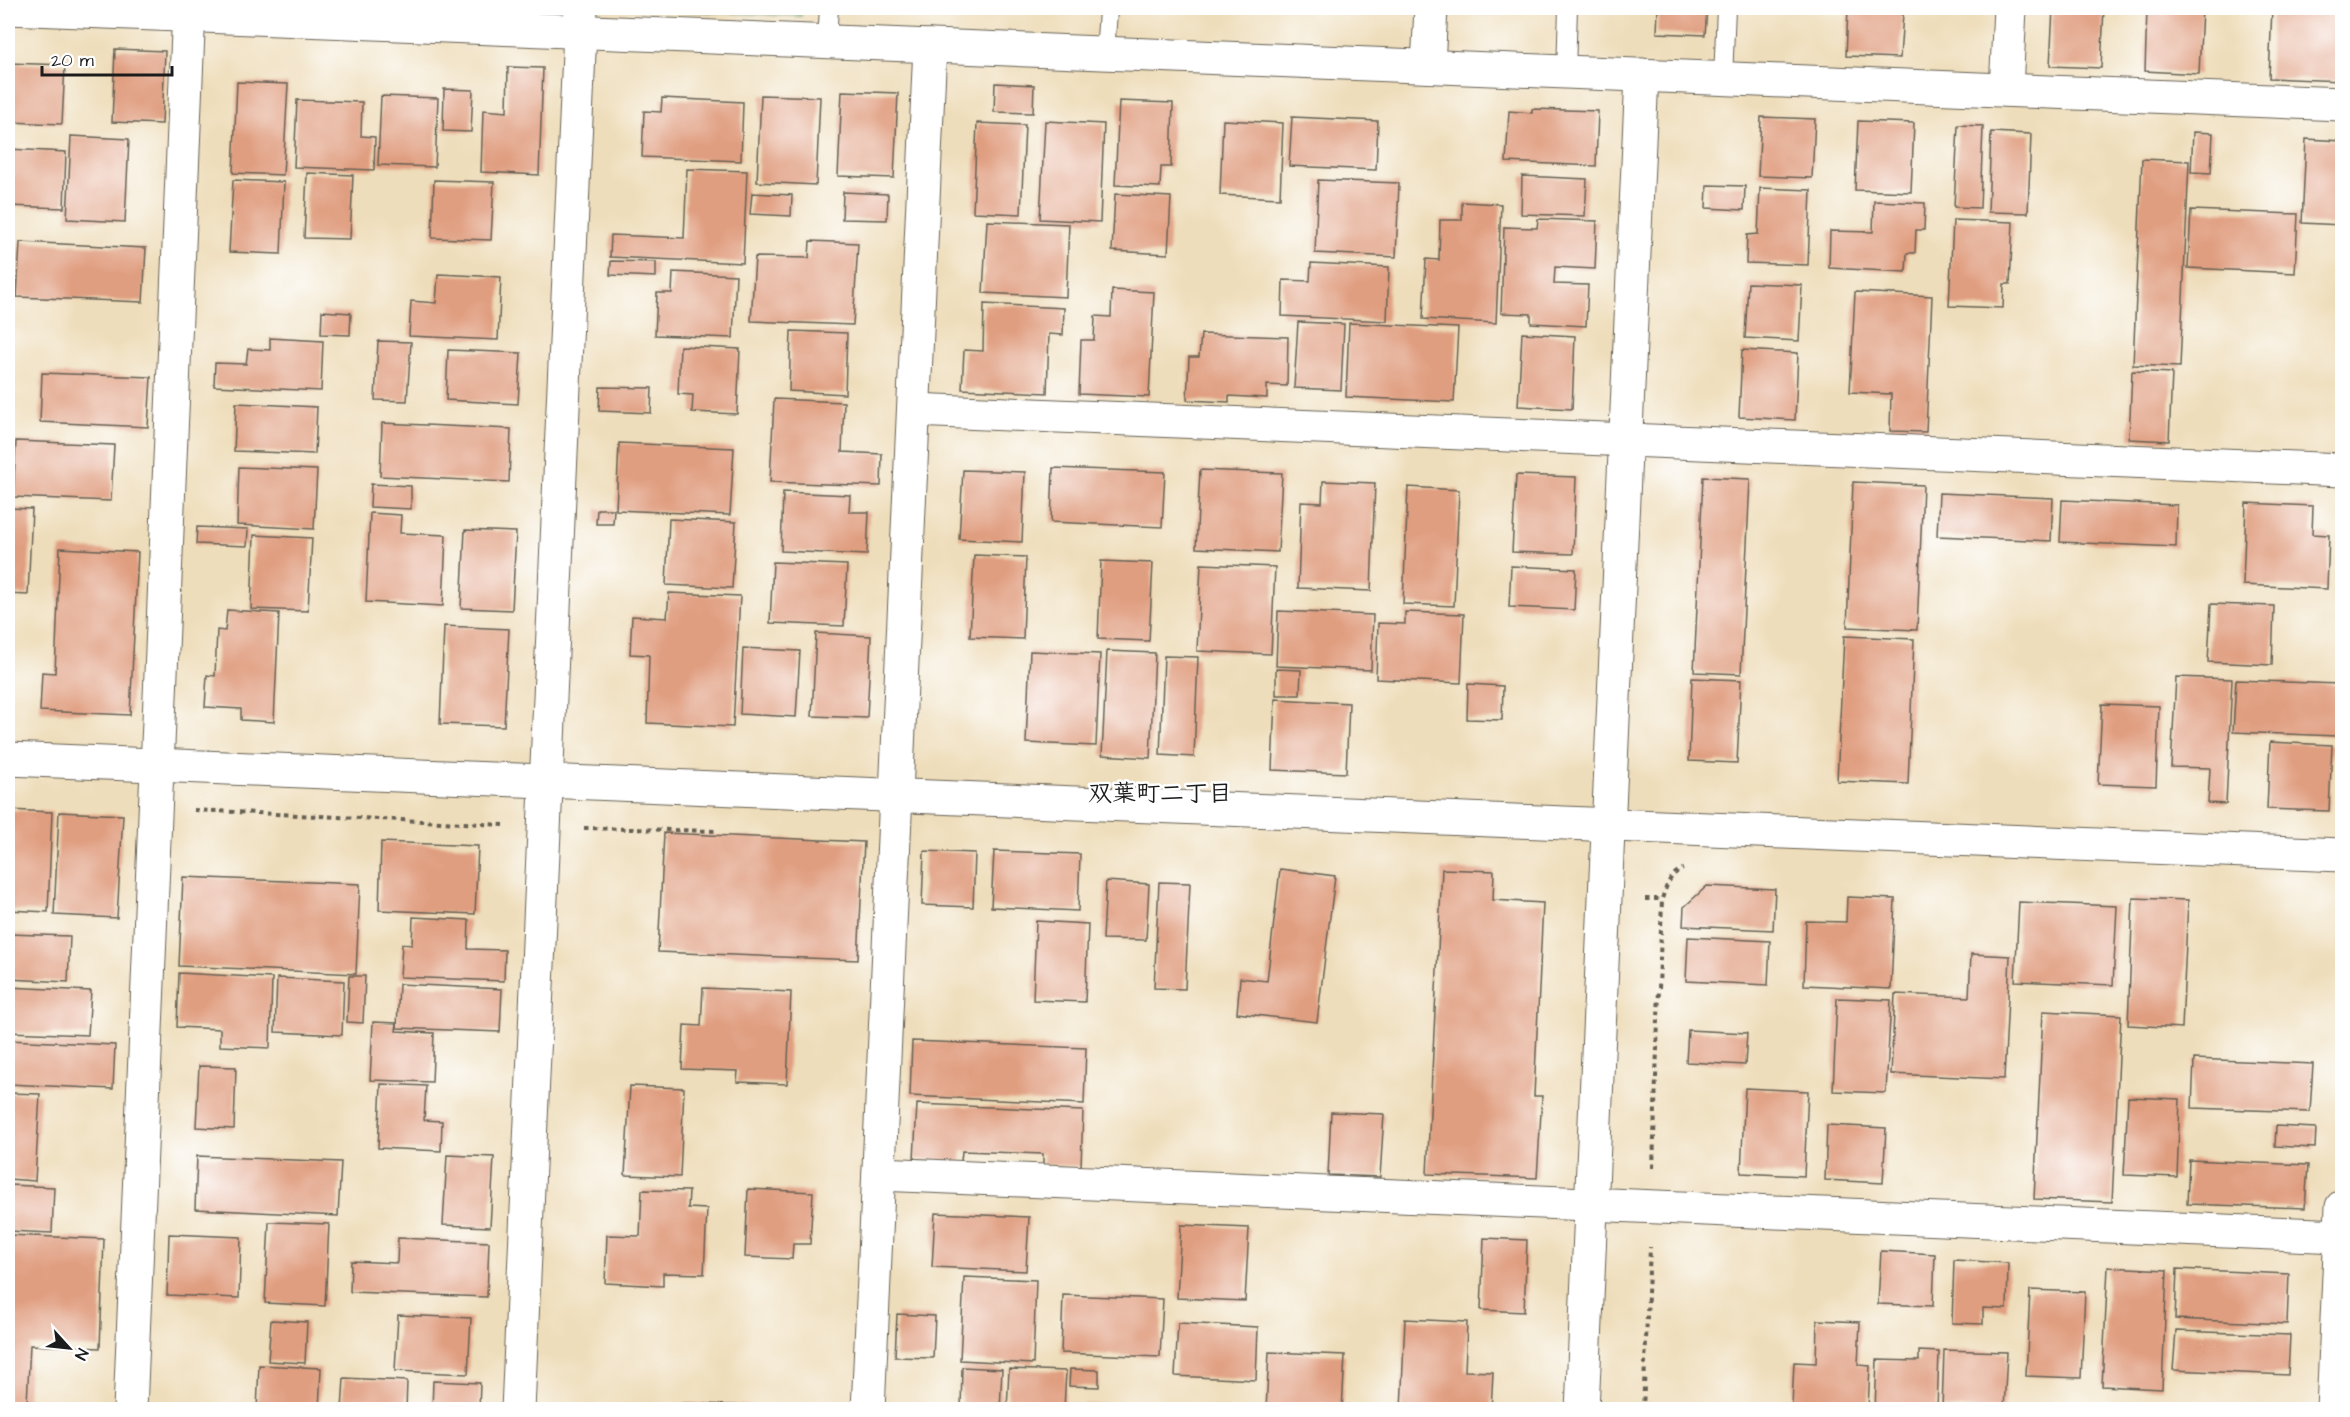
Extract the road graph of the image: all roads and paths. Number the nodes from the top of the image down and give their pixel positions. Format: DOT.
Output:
graph roads {
  1 [pos="8,8"];
  2 [pos="829,8"];
  3 [pos="1106,8"];
  4 [pos="1431,8"];
  5 [pos="1568,8"];
  6 [pos="1726,8"];
  7 [pos="2010,8"];
  8 [pos="189,11"];
  9 [pos="581,19"];
  10 [pos="827,42"];
  11 [pos="930,46"];
  12 [pos="1105,53"];
  13 [pos="1428,66"];
  14 [pos="1566,72"];
  15 [pos="1642,75"];
  16 [pos="1723,79"];
  17 [pos="2006,90"];
  18 [pos="2343,104"];
  19 [pos="914,410"];
  20 [pos="1625,440"];
  21 [pos="2343,470"];
  22 [pos="8,759"];
  23 [pos="157,765"];
  24 [pos="546,781"];
  25 [pos="896,796"];
  26 [pos="155,808"];
  27 [pos="1608,825"];
  28 [pos="544,828"];
  29 [pos="719,831"];
  30 [pos="2343,855"];
  31 [pos="1688,867"];
  32 [pos="879,1174"];
  33 [pos="1591,1204"];
  34 [pos="1651,1207"];
  35 [pos="2342,1221"];
  36 [pos="130,1410"];
  37 [pos="518,1410"];
  38 [pos="868,1410"];
  39 [pos="1582,1410"];
  40 [pos="1643,1410"];
  41 [pos="2333,1410"];
  1 -- 8 [label="street"];
  2 -- 10 [label="lane"];
  3 -- 12 [label="lane"];
  4 -- 13 [label="street"];
  5 -- 14 [label="lane"];
  6 -- 16 [label="lane"];
  7 -- 17 [label="street"];
  8 -- 9 [label="street"];
  8 -- 23 [label="street"];
  9 -- 10 [label="street"];
  9 -- 24 [label="street"];
  10 -- 11 [label="street"];
  11 -- 12 [label="street"];
  11 -- 19 [label="street"];
  12 -- 13 [label="street"];
  13 -- 14 [label="street"];
  14 -- 15 [label="street"];
  15 -- 16 [label="street"];
  15 -- 20 [label="street"];
  16 -- 17 [label="street"];
  17 -- 18 [label="street"];
  19 -- 20 [label="street"];
  19 -- 25 [label="street"];
  20 -- 21 [label="street"];
  20 -- 27 [label="street"];
  22 -- 23 [label="street"];
  23 -- 24 [label="street"];
  23 -- 26 [label="street"];
  24 -- 25 [label="street"];
  24 -- 28 [label="street"];
  25 -- 27 [label="street"];
  25 -- 32 [label="street"];
  26 -- 28 [label="path"];
  26 -- 36 [label="street"];
  27 -- 30 [label="street"];
  27 -- 33 [label="street"];
  28 -- 29 [label="path"];
  28 -- 37 [label="street"];
  31 -- 34 [label="path"];
  32 -- 33 [label="street"];
  32 -- 38 [label="street"];
  33 -- 34 [label="street"];
  33 -- 39 [label="street"];
  34 -- 35 [label="street"];
  34 -- 40 [label="path"];
  35 -- 41 [label="street"];
}
